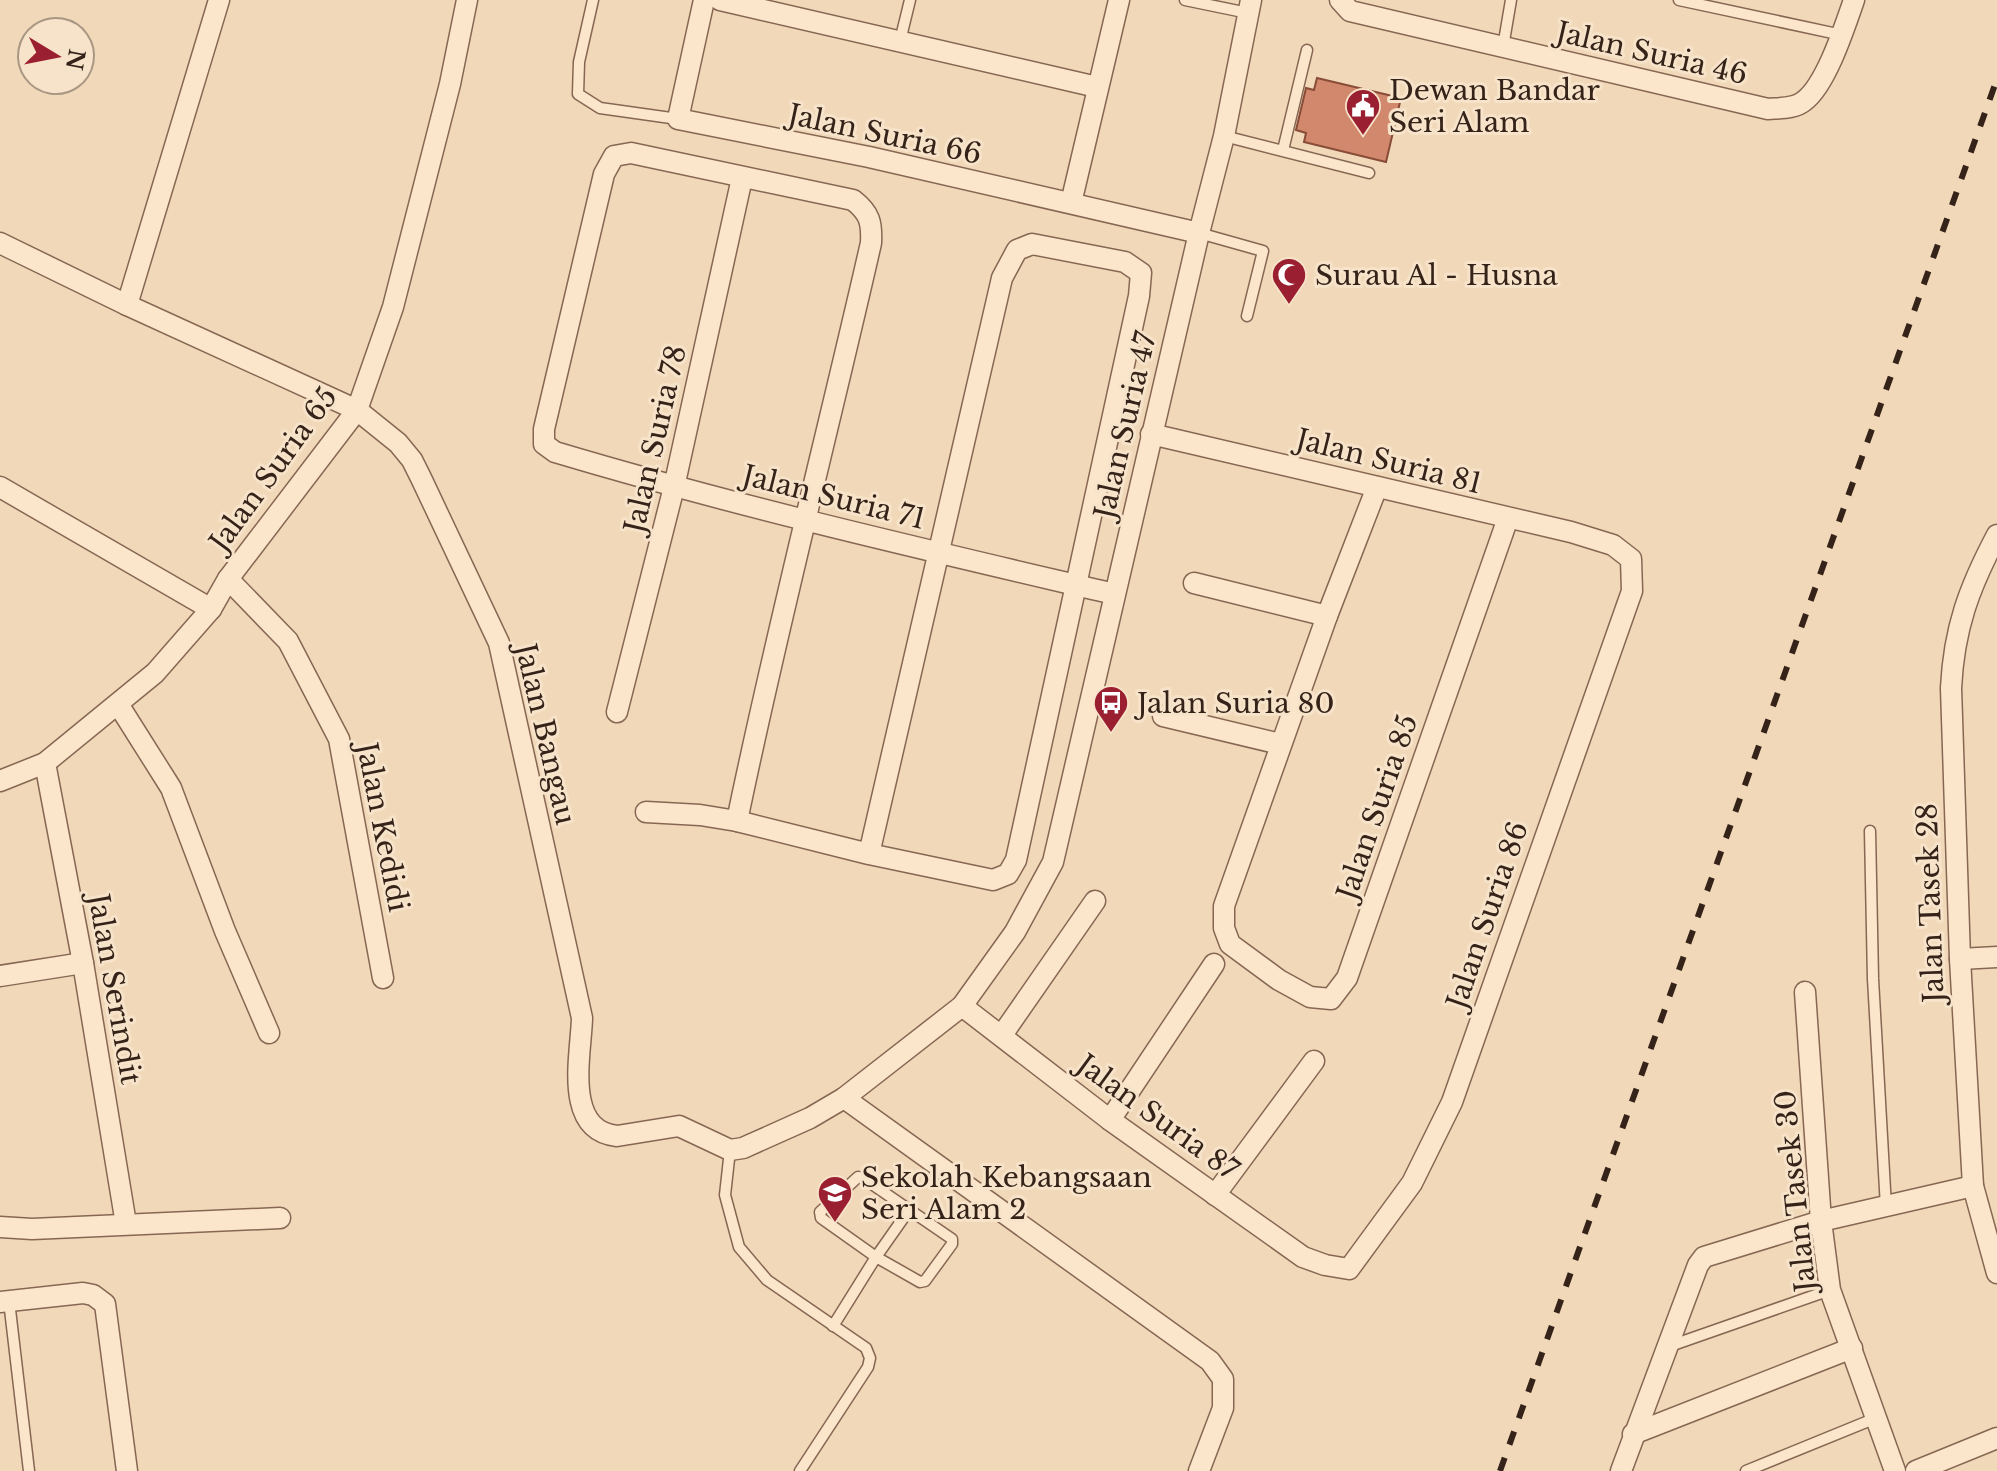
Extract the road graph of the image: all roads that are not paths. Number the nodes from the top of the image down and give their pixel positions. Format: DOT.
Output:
graph roads {
  1 [pos="219,0"];
  2 [pos="467,0"];
  3 [pos="593,0"];
  4 [pos="704,0"];
  5 [pos="720,0"];
  6 [pos="910,0"];
  7 [pos="1119,0"];
  8 [pos="1185,0"];
  9 [pos="1340,0"];
  10 [pos="1511,0"];
  11 [pos="1679,0"];
  12 [pos="1854,0"];
  13 [pos="1250,6"];
  14 [pos="1842,35"];
  15 [pos="900,41"];
  16 [pos="1503,47"];
  17 [pos="1307,50"];
  18 [pos="1097,87"];
  19 [pos="678,119"];
  20 [pos="1224,136"];
  21 [pos="1283,150"];
  22 [pos="1369,173"];
  23 [pos="742,178"];
  24 [pos="1071,203"];
  25 [pos="1199,233"];
  26 [pos="3,252"];
  27 [pos="127,305"];
  28 [pos="1247,316"];
  29 [pos="357,410"];
  30 [pos="1151,434"];
  31 [pos="0,487"];
  32 [pos="674,487"];
  33 [pos="1377,487"];
  34 [pos="807,518"];
  35 [pos="1508,518"];
  36 [pos="1997,535"];
  37 [pos="1613,545"];
  38 [pos="940,552"];
  39 [pos="228,579"];
  40 [pos="1194,583"];
  41 [pos="1078,586"];
  42 [pos="1114,594"];
  43 [pos="211,609"];
  44 [pos="1327,616"];
  45 [pos="118,704"];
  46 [pos="617,712"];
  47 [pos="1163,716"];
  48 [pos="1280,744"];
  49 [pos="45,763"];
  50 [pos="0,781"];
  51 [pos="646,812"];
  52 [pos="737,821"];
  53 [pos="1870,831"];
  54 [pos="869,854"];
  55 [pos="1095,901"];
  56 [pos="1997,957"];
  57 [pos="1960,959"];
  58 [pos="83,963"];
  59 [pos="1214,964"];
  60 [pos="0,976"];
  61 [pos="383,978"];
  62 [pos="1805,992"];
  63 [pos="962,1006"];
  64 [pos="269,1033"];
  65 [pos="1002,1035"];
  66 [pos="1314,1061"];
  67 [pos="844,1098"];
  68 [pos="1110,1120"];
  69 [pos="730,1150"];
  70 [pos="1973,1186"];
  71 [pos="1215,1195"];
  72 [pos="1886,1207"];
  73 [pos="909,1210"];
  74 [pos="280,1218"];
  75 [pos="1821,1221"];
  76 [pos="126,1224"];
  77 [pos="0,1227"];
  78 [pos="876,1257"];
  79 [pos="1325,1265"];
  80 [pos="1997,1273"];
  81 [pos="1830,1290"];
  82 [pos="4,1301"];
  83 [pos="833,1326"];
  84 [pos="1668,1347"];
  85 [pos="1852,1348"];
  86 [pos="1876,1418"];
  87 [pos="1633,1434"];
  88 [pos="1997,1438"];
  89 [pos="29,1471"];
  90 [pos="127,1471"];
  91 [pos="800,1471"];
  92 [pos="1199,1471"];
  93 [pos="1621,1471"];
  94 [pos="1746,1471"];
  95 [pos="1895,1471"];
  96 [pos="1916,1471"];
  1 -- 27 [label="street"];
  2 -- 29 [label="street, Jalan Suria 65"];
  3 -- 19 [label="lane"];
  4 -- 19 [label="street"];
  5 -- 15 [label="street"];
  6 -- 15 [label="lane"];
  7 -- 18 [label="street"];
  8 -- 13 [label="lane"];
  9 -- 16 [label="street, Jalan Suria 46"];
  10 -- 16 [label="lane"];
  11 -- 14 [label="lane"];
  12 -- 14 [label="street"];
  13 -- 20 [label="street, Jalan Suria 47"];
  14 -- 16 [label="street, Jalan Suria 46"];
  15 -- 18 [label="street"];
  17 -- 21 [label="lane"];
  18 -- 24 [label="street"];
  19 -- 24 [label="street, Jalan Suria 66"];
  20 -- 21 [label="lane"];
  20 -- 25 [label="street, Jalan Suria 47"];
  21 -- 22 [label="lane"];
  23 -- 32 [label="street, Jalan Suria 78"];
  23 -- 32 [label="street, Jalan Suria 71"];
  23 -- 34 [label="street"];
  24 -- 25 [label="street, Jalan Suria 66"];
  25 -- 28 [label="lane"];
  25 -- 30 [label="street, Jalan Suria 47"];
  26 -- 27 [label="street, Jalan Bangau"];
  27 -- 29 [label="street, Jalan Bangau"];
  29 -- 39 [label="street, Jalan Suria 65"];
  29 -- 69 [label="street, Jalan Bangau"];
  30 -- 33 [label="street, Jalan Suria 81"];
  30 -- 42 [label="street, Jalan Suria 47"];
  31 -- 43 [label="street"];
  32 -- 34 [label="street, Jalan Suria 71"];
  32 -- 46 [label="street, Jalan Suria 78"];
  33 -- 35 [label="street, Jalan Suria 81"];
  33 -- 44 [label="street"];
  34 -- 38 [label="street, Jalan Suria 71"];
  34 -- 52 [label="street"];
  35 -- 37 [label="street, Jalan Suria 81"];
  35 -- 48 [label="street, Jalan Suria 85"];
  36 -- 57 [label="street, Jalan Tasek 28"];
  37 -- 79 [label="street, Jalan Suria 86"];
  38 -- 41 [label="street, Jalan Suria 71"];
  38 -- 41 [label="street"];
  38 -- 54 [label="street"];
  39 -- 43 [label="street, Jalan Suria 65"];
  39 -- 61 [label="street, Jalan Kedidi"];
  40 -- 44 [label="street"];
  41 -- 42 [label="street, Jalan Suria 71"];
  41 -- 54 [label="street"];
  42 -- 63 [label="street, Jalan Suria 47"];
  43 -- 45 [label="street, Jalan Suria 65"];
  44 -- 48 [label="street"];
  45 -- 49 [label="street, Jalan Suria 65"];
  45 -- 64 [label="street"];
  47 -- 48 [label="street"];
  49 -- 50 [label="street, Jalan Suria 65"];
  49 -- 58 [label="street, Jalan Serindit"];
  51 -- 52 [label="street"];
  52 -- 54 [label="street"];
  53 -- 72 [label="lane"];
  55 -- 65 [label="street"];
  56 -- 57 [label="street"];
  57 -- 70 [label="street, Jalan Tasek 28"];
  58 -- 60 [label="street"];
  58 -- 76 [label="street, Jalan Serindit"];
  59 -- 68 [label="street"];
  62 -- 75 [label="street, Jalan Tasek 30"];
  63 -- 65 [label="street, Jalan Suria 87"];
  63 -- 67 [label="street, Jalan Suria 47"];
  65 -- 68 [label="street, Jalan Suria 87"];
  66 -- 71 [label="street"];
  67 -- 69 [label="street, Jalan Suria 47"];
  67 -- 92 [label="street"];
  68 -- 71 [label="street, Jalan Suria 87"];
  69 -- 83 [label="lane"];
  70 -- 72 [label="street"];
  70 -- 80 [label="street, Jalan Tasek 28"];
  71 -- 79 [label="street, Jalan Suria 87"];
  72 -- 75 [label="street"];
  73 -- 78 [label="lane"];
  73 -- 78 [label="lane"];
  73 -- 78 [label="lane"];
  74 -- 76 [label="street"];
  75 -- 81 [label="street, Jalan Tasek 30"];
  75 -- 84 [label="street"];
  76 -- 77 [label="street"];
  78 -- 83 [label="lane"];
  81 -- 84 [label="lane"];
  81 -- 85 [label="street, Jalan Tasek 30"];
  82 -- 89 [label="lane"];
  82 -- 90 [label="street"];
  83 -- 91 [label="lane"];
  84 -- 87 [label="street"];
  85 -- 86 [label="street, Jalan Tasek 30"];
  85 -- 87 [label="street"];
  86 -- 94 [label="lane"];
  86 -- 95 [label="street, Jalan Tasek 30"];
  87 -- 93 [label="street"];
  88 -- 96 [label="street"];
}
